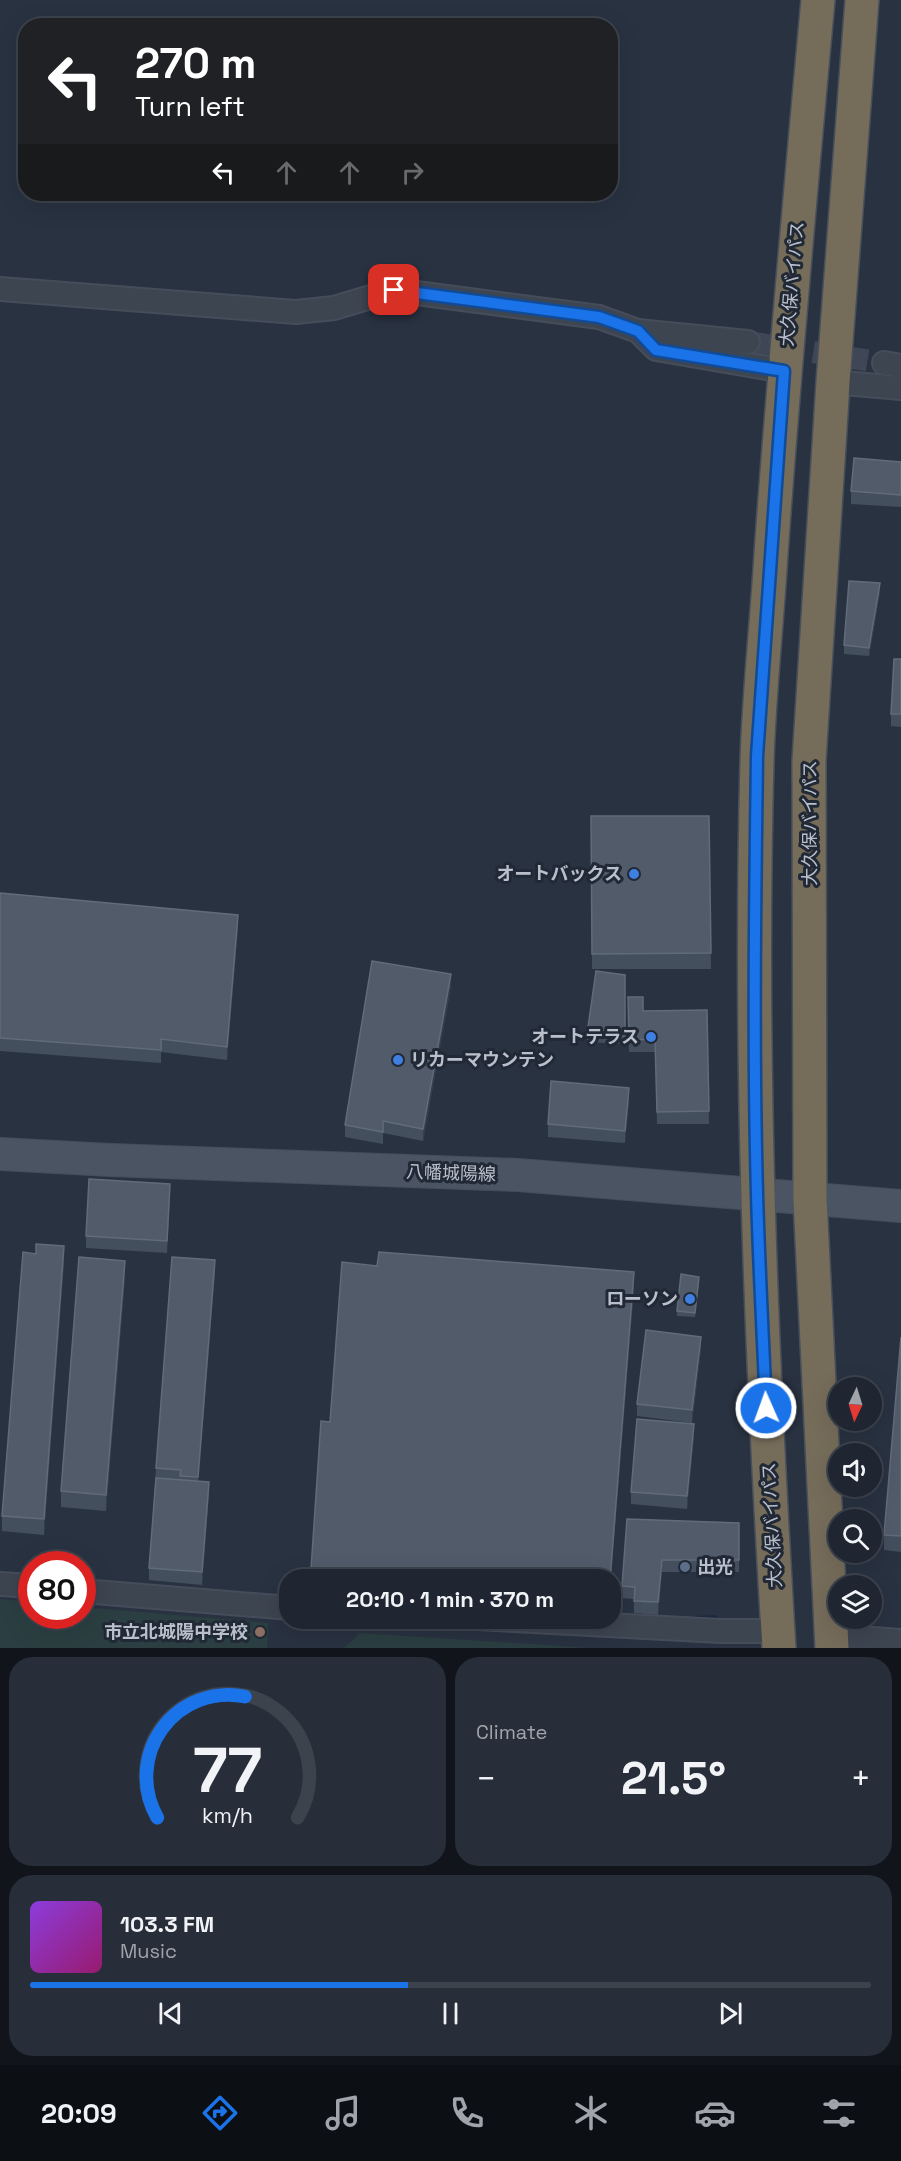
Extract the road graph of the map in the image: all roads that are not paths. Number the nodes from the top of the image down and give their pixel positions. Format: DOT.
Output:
graph roads {
  1 [pos="818,0"];
  2 [pos="862,0"];
  3 [pos="0,289"];
  4 [pos="638,331"];
  5 [pos="748,342"];
  6 [pos="784,371"];
  7 [pos="833,382"];
  8 [pos="901,388"];
  9 [pos="0,1154"];
  10 [pos="757,1194"];
  11 [pos="810,1198"];
  12 [pos="901,1206"];
  13 [pos="0,1584"];
  14 [pos="18,1585"];
  15 [pos="96,1592"];
  16 [pos="279,1607"];
  17 [pos="621,1626"];
  18 [pos="778,1640"];
  19 [pos="901,1641"];
  20 [pos="831,1642"];
  1 -- 6 [label="highway, 大久保バイパス"];
  2 -- 7 [label="highway, 大久保バイパス"];
  3 -- 4 [label="street"];
  4 -- 5 [label="street"];
  4 -- 6 [label="street"];
  6 -- 10 [label="highway, 大久保バイパス"];
  7 -- 8 [label="street"];
  7 -- 11 [label="highway, 大久保バイパス"];
  9 -- 10 [label="main road, 八幡城陽線"];
  10 -- 11 [label="main road, 八幡城陽線"];
  10 -- 18 [label="highway, 大久保バイパス"];
  11 -- 12 [label="main road, 八幡城陽線"];
  11 -- 20 [label="highway, 大久保バイパス"];
  13 -- 14 [label="street"];
  15 -- 16 [label="street"];
  17 -- 18 [label="street"];
  19 -- 20 [label="street"];
}
